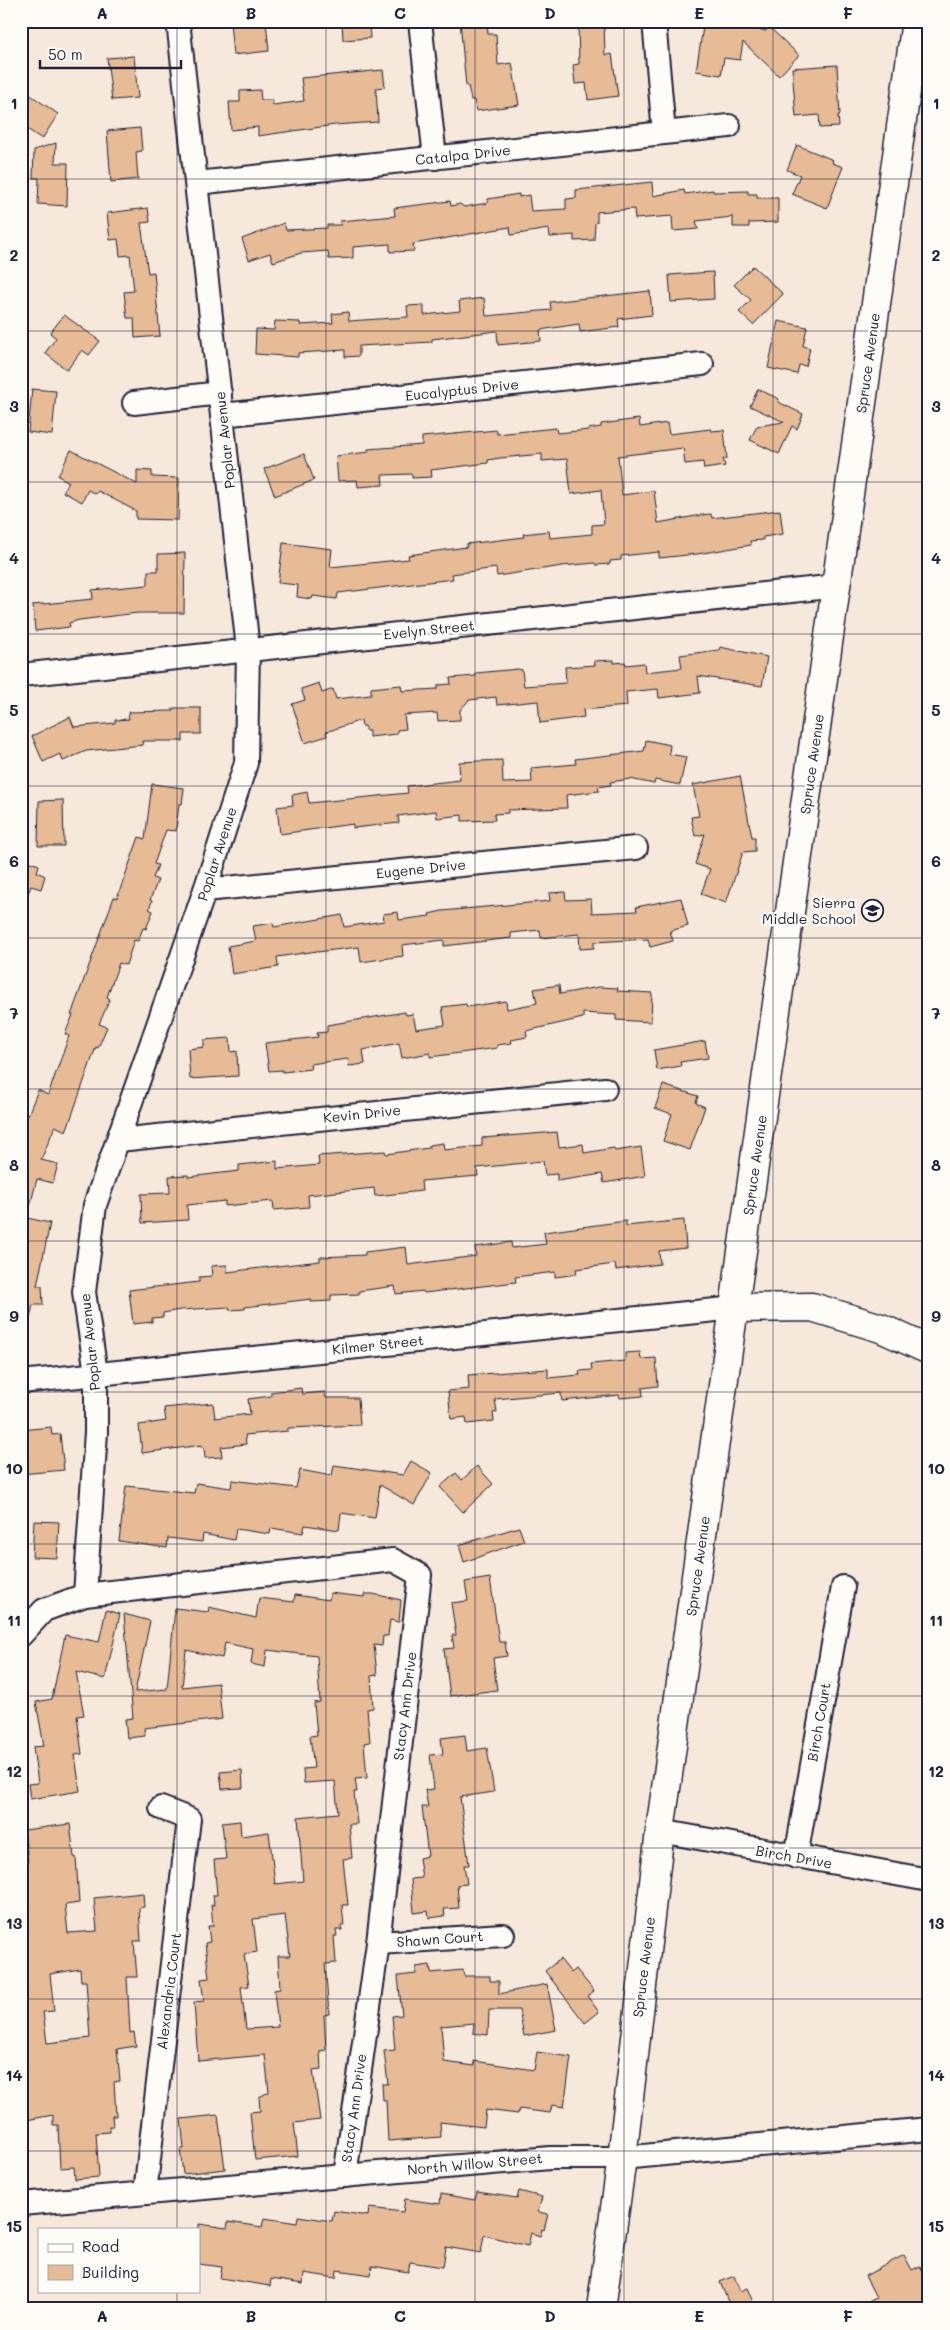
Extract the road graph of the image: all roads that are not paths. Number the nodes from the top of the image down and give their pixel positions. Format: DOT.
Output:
graph roads {
  1 [pos="178,21"];
  2 [pos="420,21"];
  3 [pos="654,21"];
  4 [pos="916,21"];
  5 [pos="919,70"];
  6 [pos="729,126"];
  7 [pos="664,133"];
  8 [pos="435,158"];
  9 [pos="197,184"];
  10 [pos="702,364"];
  11 [pos="220,393"];
  12 [pos="134,403"];
  13 [pos="222,415"];
  14 [pos="837,586"];
  15 [pos="248,649"];
  16 [pos="21,675"];
  17 [pos="636,848"];
  18 [pos="206,890"];
  19 [pos="605,1089"];
  20 [pos="119,1140"];
  21 [pos="735,1308"];
  22 [pos="929,1350"];
  23 [pos="96,1373"];
  24 [pos="21,1382"];
  25 [pos="843,1586"];
  26 [pos="85,1594"];
  27 [pos="21,1634"];
  28 [pos="161,1808"];
  29 [pos="660,1831"];
  30 [pos="796,1857"];
  31 [pos="929,1880"];
  32 [pos="503,1935"];
  33 [pos="378,1943"];
  34 [pos="929,2129"];
  35 [pos="622,2158"];
  36 [pos="345,2176"];
  37 [pos="145,2194"];
  38 [pos="21,2204"];
  39 [pos="601,2309"];
  1 -- 9 [label="street, Poplar Avenue"];
  2 -- 8 [label="street"];
  3 -- 7 [label="street"];
  4 -- 5 [label="main road, Spruce Avenue"];
  5 -- 14 [label="main road, Spruce Avenue"];
  6 -- 7 [label="street, Catalpa Drive"];
  7 -- 8 [label="street, Catalpa Drive"];
  8 -- 9 [label="street, Catalpa Drive"];
  9 -- 11 [label="street, Poplar Avenue"];
  10 -- 13 [label="street, Eucalyptus Drive"];
  11 -- 12 [label="street"];
  11 -- 13 [label="street, Poplar Avenue"];
  13 -- 15 [label="street, Poplar Avenue"];
  14 -- 15 [label="street, Evelyn Street"];
  14 -- 21 [label="main road, Spruce Avenue"];
  15 -- 16 [label="street, Evelyn Street"];
  15 -- 18 [label="street, Poplar Avenue"];
  17 -- 18 [label="street, Eugene Drive"];
  18 -- 20 [label="street, Poplar Avenue"];
  19 -- 20 [label="street, Kevin Drive"];
  20 -- 23 [label="street, Poplar Avenue"];
  21 -- 22 [label="main road"];
  21 -- 23 [label="street, Kilmer Street"];
  21 -- 29 [label="main road, Spruce Avenue"];
  23 -- 24 [label="street, Kilmer Street"];
  23 -- 26 [label="street, Poplar Avenue"];
  25 -- 30 [label="street, Birch Court"];
  26 -- 27 [label="street"];
  26 -- 33 [label="street, Stacy Ann Drive"];
  28 -- 37 [label="street, Alexandria Court"];
  29 -- 30 [label="street, Birch Drive"];
  29 -- 35 [label="main road, Spruce Avenue"];
  30 -- 31 [label="street, Birch Drive"];
  32 -- 33 [label="street, Shawn Court"];
  33 -- 36 [label="street, Stacy Ann Drive"];
  34 -- 35 [label="street, North Willow Street"];
  35 -- 36 [label="street, North Willow Street"];
  35 -- 39 [label="main road, Spruce Avenue"];
  36 -- 37 [label="street, North Willow Street"];
  37 -- 38 [label="street, North Willow Street"];
}
